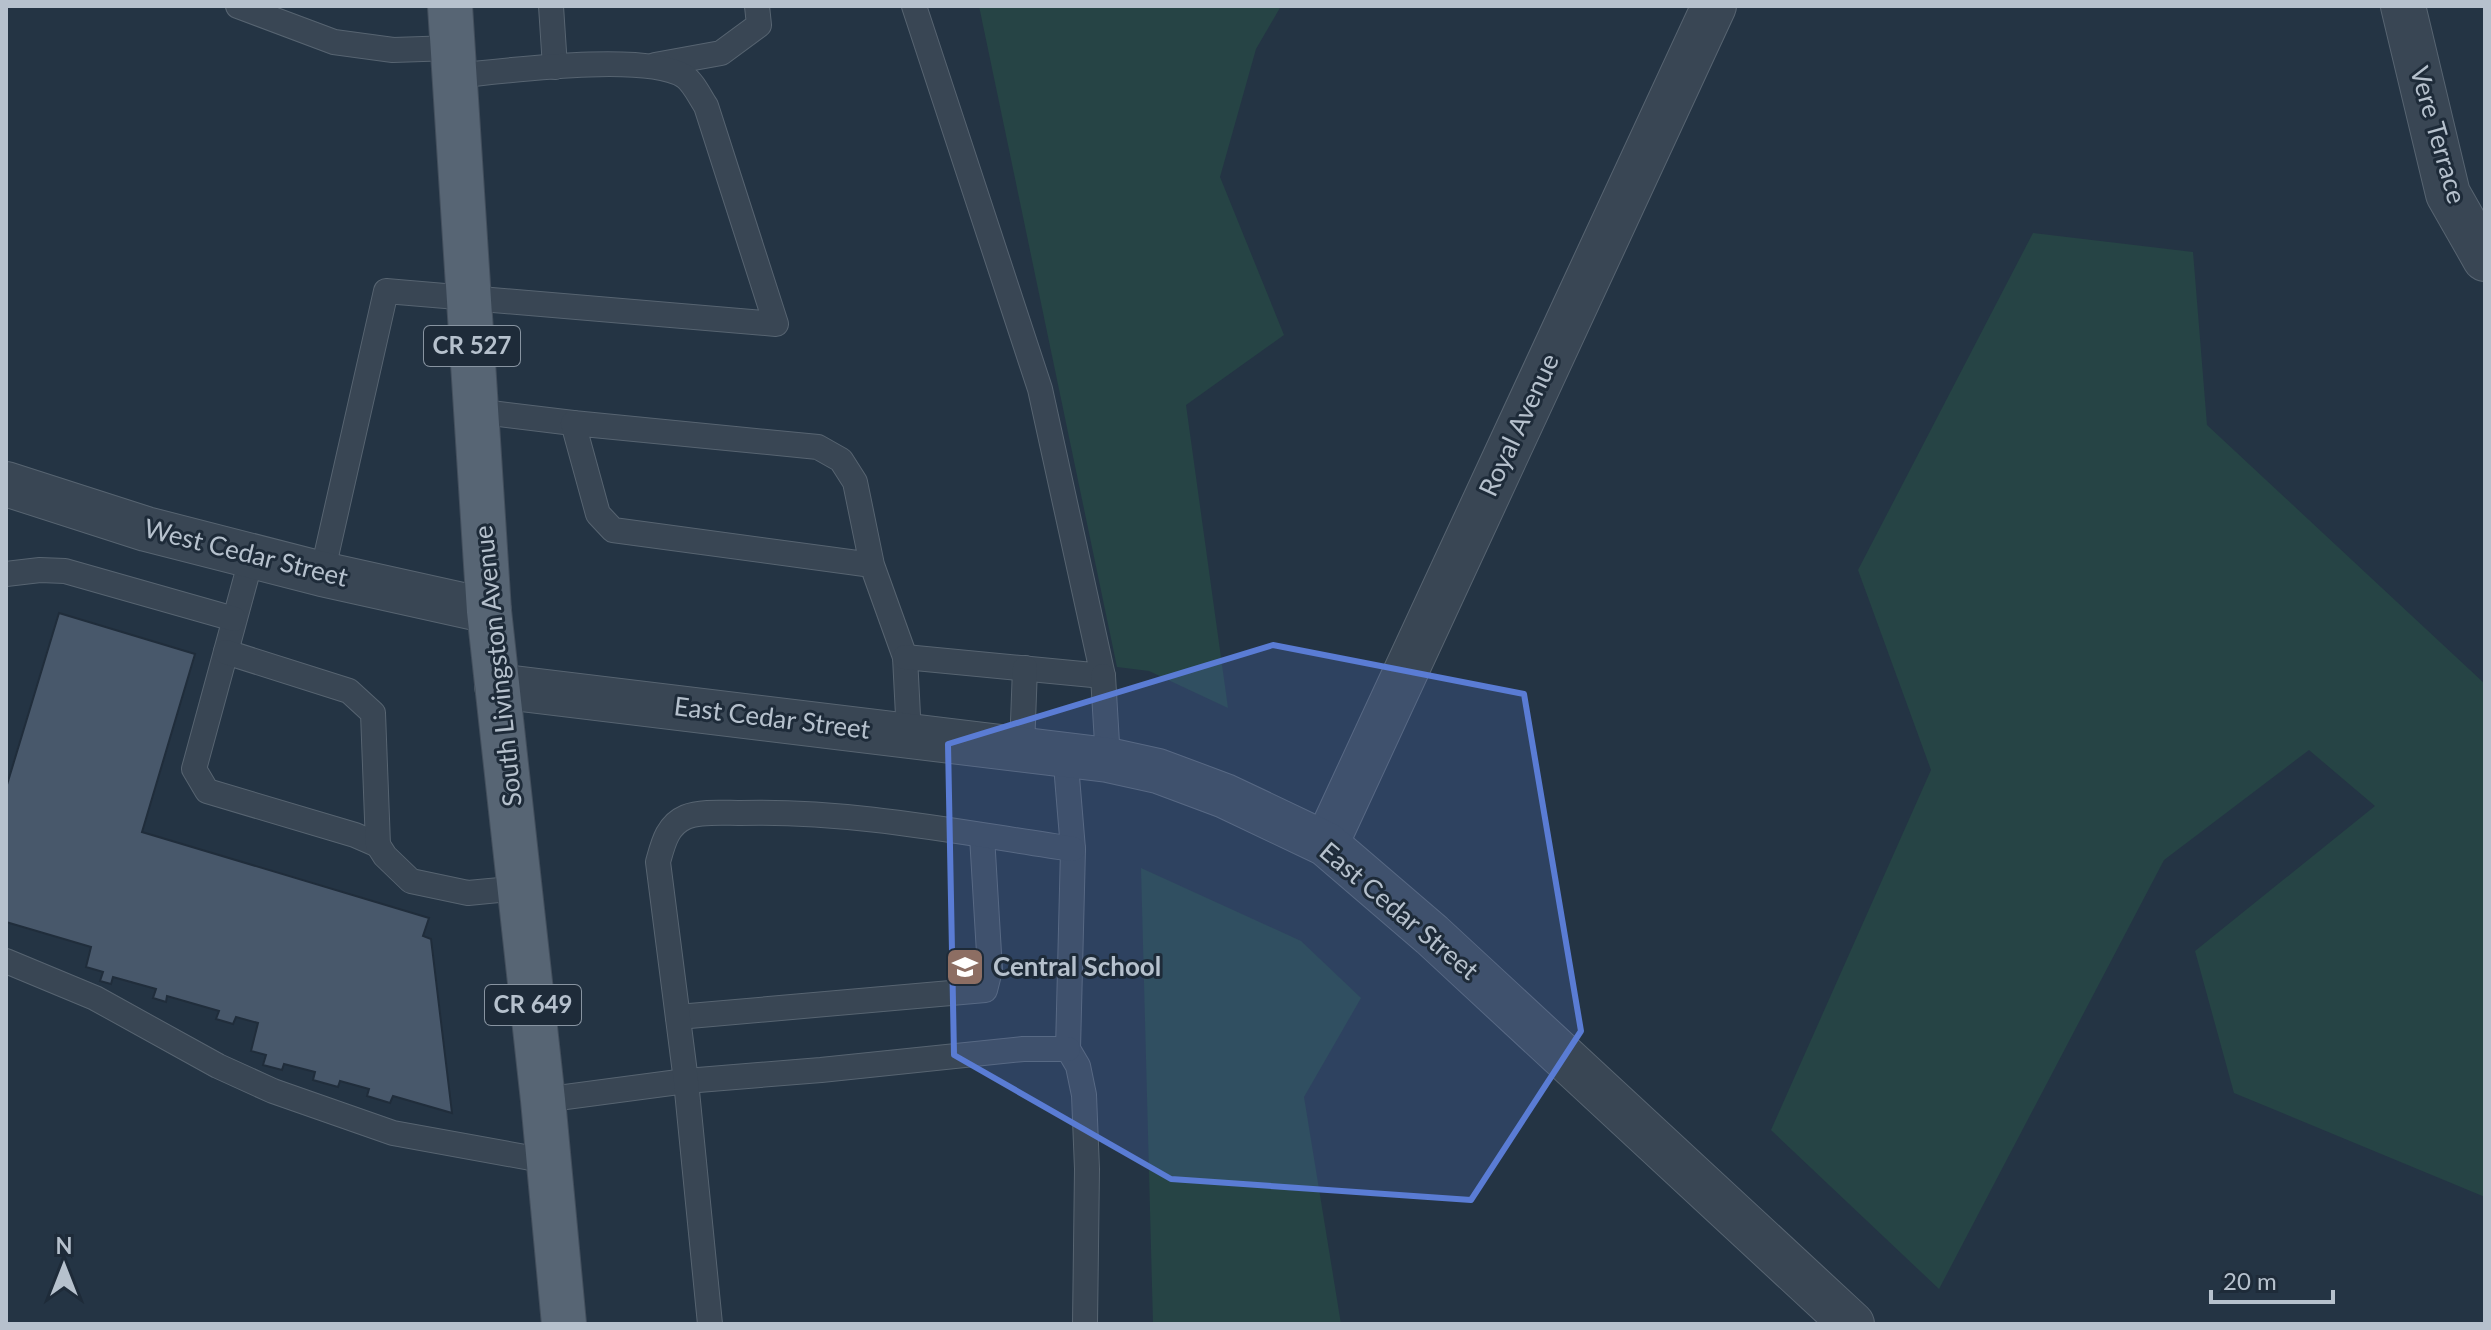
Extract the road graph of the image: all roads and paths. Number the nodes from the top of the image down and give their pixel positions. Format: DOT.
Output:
graph roads {
  1 [pos="238,6"];
  2 [pos="551,6"];
  3 [pos="757,6"];
  4 [pos="914,6"];
  5 [pos="1714,6"];
  6 [pos="2403,6"];
  7 [pos="453,43"];
  8 [pos="653,65"];
  9 [pos="555,67"];
  10 [pos="2485,259"];
  11 [pos="471,300"];
  12 [pos="475,411"];
  13 [pos="573,423"];
  14 [pos="6,484"];
  15 [pos="252,556"];
  16 [pos="872,565"];
  17 [pos="6,574"];
  18 [pos="322,574"];
  19 [pos="489,611"];
  20 [pos="234,619"];
  21 [pos="226,652"];
  22 [pos="905,657"];
  23 [pos="1025,668"];
  24 [pos="1103,676"];
  25 [pos="497,686"];
  26 [pos="909,735"];
  27 [pos="1022,748"];
  28 [pos="1065,753"];
  29 [pos="1108,760"];
  30 [pos="982,836"];
  31 [pos="1326,844"];
  32 [pos="378,845"];
  33 [pos="1073,849"];
  34 [pos="521,888"];
  35 [pos="6,961"];
  36 [pos="678,1017"];
  37 [pos="1068,1049"];
  38 [pos="686,1081"];
  39 [pos="543,1100"];
  40 [pos="547,1161"];
  41 [pos="564,1324"];
  42 [pos="710,1324"];
  43 [pos="1085,1324"];
  44 [pos="1852,1324"];
  1 -- 7 [label="lane"];
  2 -- 9 [label="lane"];
  3 -- 8 [label="lane"];
  4 -- 24 [label="lane"];
  5 -- 31 [label="street, Royal Avenue"];
  6 -- 10 [label="street, Vere Terrace"];
  7 -- 9 [label="lane"];
  7 -- 11 [label="main road, South Livingston Avenue / CR 527"];
  8 -- 9 [label="lane"];
  8 -- 11 [label="lane"];
  11 -- 12 [label="main road, South Livingston Avenue / CR 527"];
  11 -- 18 [label="lane"];
  12 -- 13 [label="lane"];
  12 -- 19 [label="main road, South Livingston Avenue / CR 527"];
  13 -- 16 [label="lane"];
  13 -- 16 [label="lane"];
  14 -- 15 [label="street, West Cedar Street"];
  15 -- 18 [label="street, West Cedar Street"];
  15 -- 20 [label="lane"];
  16 -- 22 [label="lane"];
  17 -- 20 [label="lane"];
  18 -- 19 [label="street, West Cedar Street"];
  19 -- 25 [label="main road, South Livingston Avenue / CR 527"];
  20 -- 21 [label="lane"];
  21 -- 32 [label="lane"];
  21 -- 32 [label="lane"];
  22 -- 23 [label="lane"];
  22 -- 26 [label="lane"];
  23 -- 24 [label="lane"];
  23 -- 27 [label="lane"];
  24 -- 29 [label="lane"];
  25 -- 26 [label="street, East Cedar Street"];
  25 -- 34 [label="main road, South Livingston Avenue / CR 649"];
  26 -- 27 [label="street, East Cedar Street"];
  27 -- 28 [label="street, East Cedar Street"];
  28 -- 29 [label="street, East Cedar Street"];
  28 -- 33 [label="lane"];
  29 -- 31 [label="street, East Cedar Street"];
  30 -- 33 [label="lane"];
  30 -- 36 [label="lane"];
  30 -- 36 [label="lane"];
  31 -- 44 [label="street, East Cedar Street"];
  32 -- 34 [label="lane"];
  33 -- 37 [label="lane"];
  34 -- 39 [label="main road, South Livingston Avenue / CR 649"];
  35 -- 40 [label="lane"];
  36 -- 38 [label="lane"];
  37 -- 38 [label="lane"];
  37 -- 43 [label="lane"];
  38 -- 39 [label="lane"];
  38 -- 42 [label="lane"];
  39 -- 40 [label="main road, South Livingston Avenue / CR 649"];
  40 -- 41 [label="main road, South Livingston Avenue / CR 649"];
}
